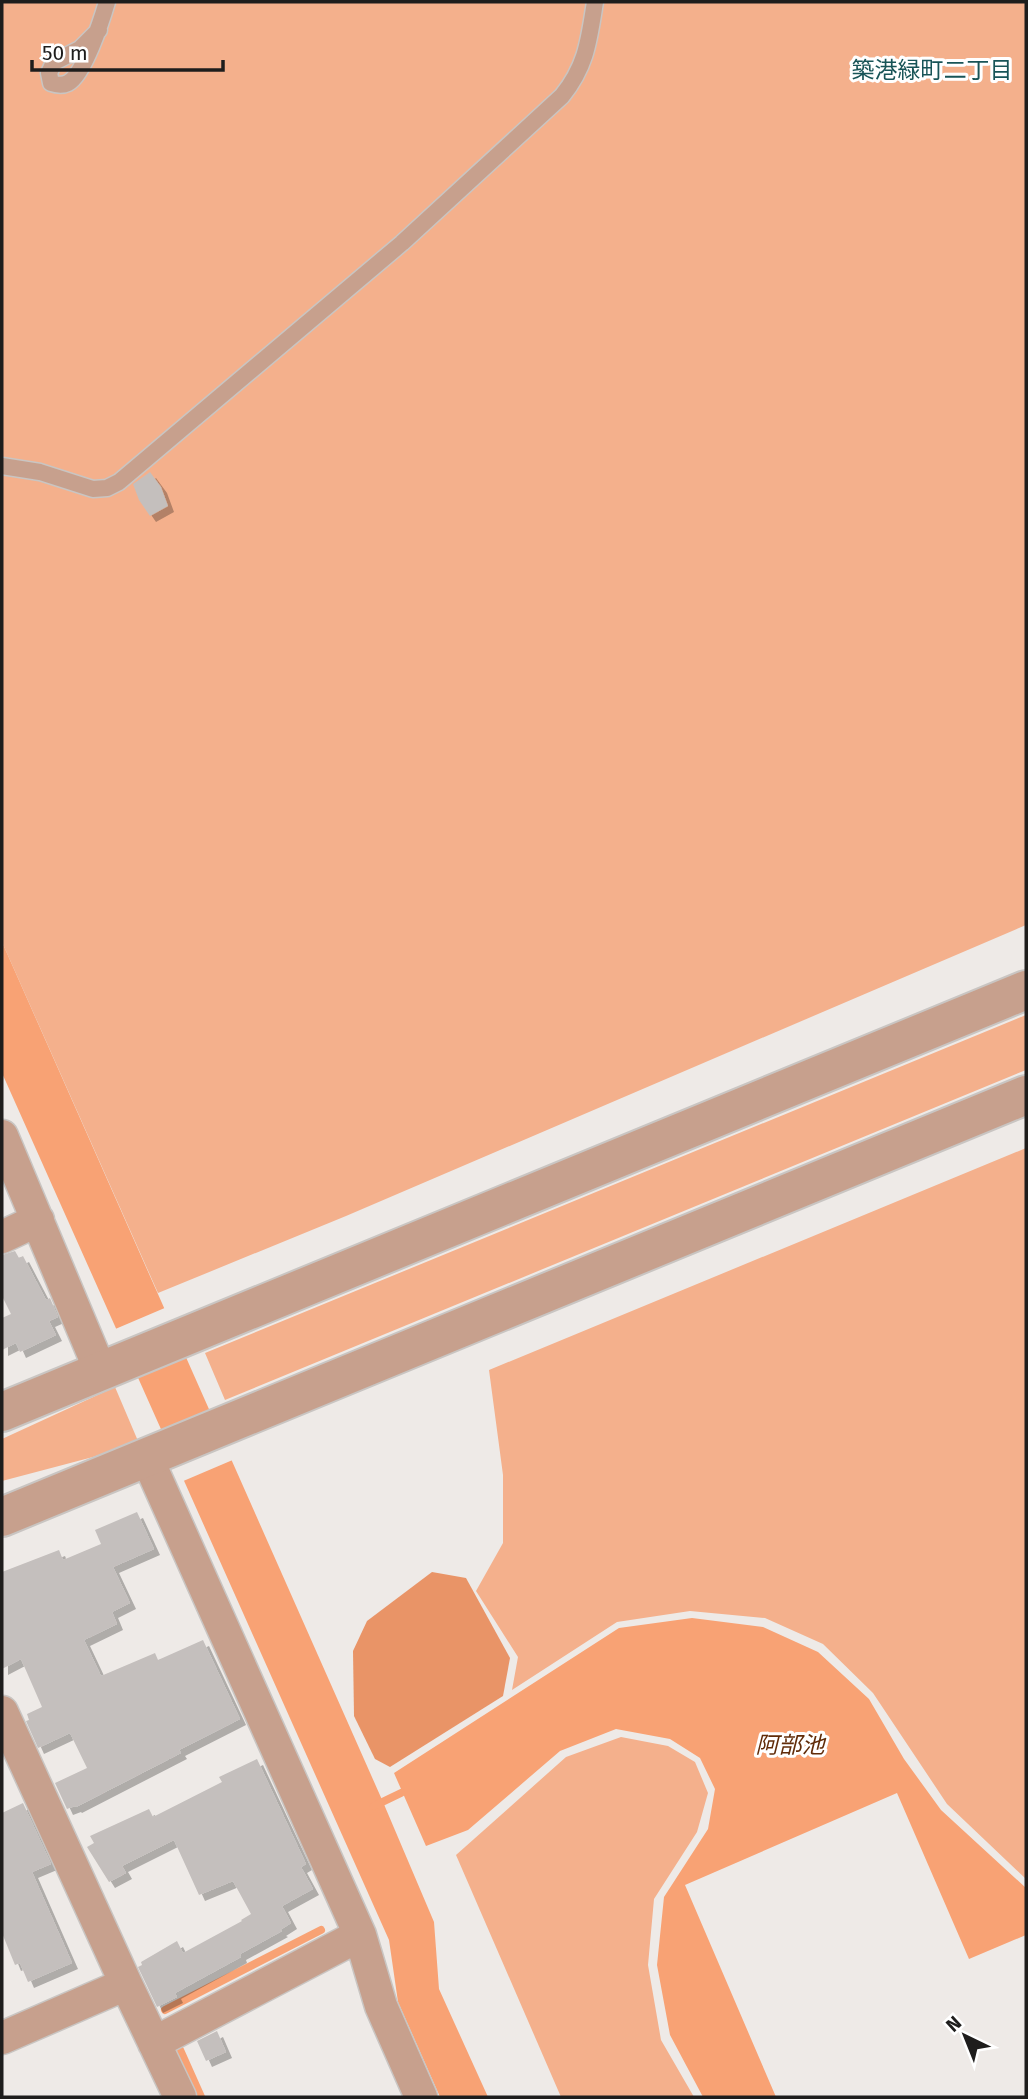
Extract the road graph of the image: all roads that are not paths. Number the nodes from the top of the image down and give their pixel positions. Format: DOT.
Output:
graph roads {
  1 [pos="107,2"];
  2 [pos="596,2"];
  3 [pos="100,30"];
  4 [pos="2,466"];
  5 [pos="1026,990"];
  6 [pos="1026,1095"];
  7 [pos="2,1136"];
  8 [pos="38,1220"];
  9 [pos="2,1237"];
  10 [pos="109,1366"];
  11 [pos="2,1412"];
  12 [pos="153,1456"];
  13 [pos="2,1517"];
  14 [pos="2,1712"];
  15 [pos="360,1935"];
  16 [pos="126,1984"];
  17 [pos="2,2038"];
  18 [pos="154,2042"];
  19 [pos="180,2097"];
  20 [pos="421,2097"];
  1 -- 3 [label="lane"];
  2 -- 4 [label="lane"];
  5 -- 10 [label="street"];
  6 -- 12 [label="street"];
  7 -- 8 [label="street"];
  8 -- 9 [label="street"];
  8 -- 10 [label="street"];
  10 -- 11 [label="street"];
  12 -- 13 [label="street"];
  12 -- 15 [label="street"];
  14 -- 16 [label="street"];
  15 -- 18 [label="street"];
  15 -- 20 [label="street"];
  16 -- 17 [label="street"];
  16 -- 18 [label="street"];
  18 -- 19 [label="street"];
}
